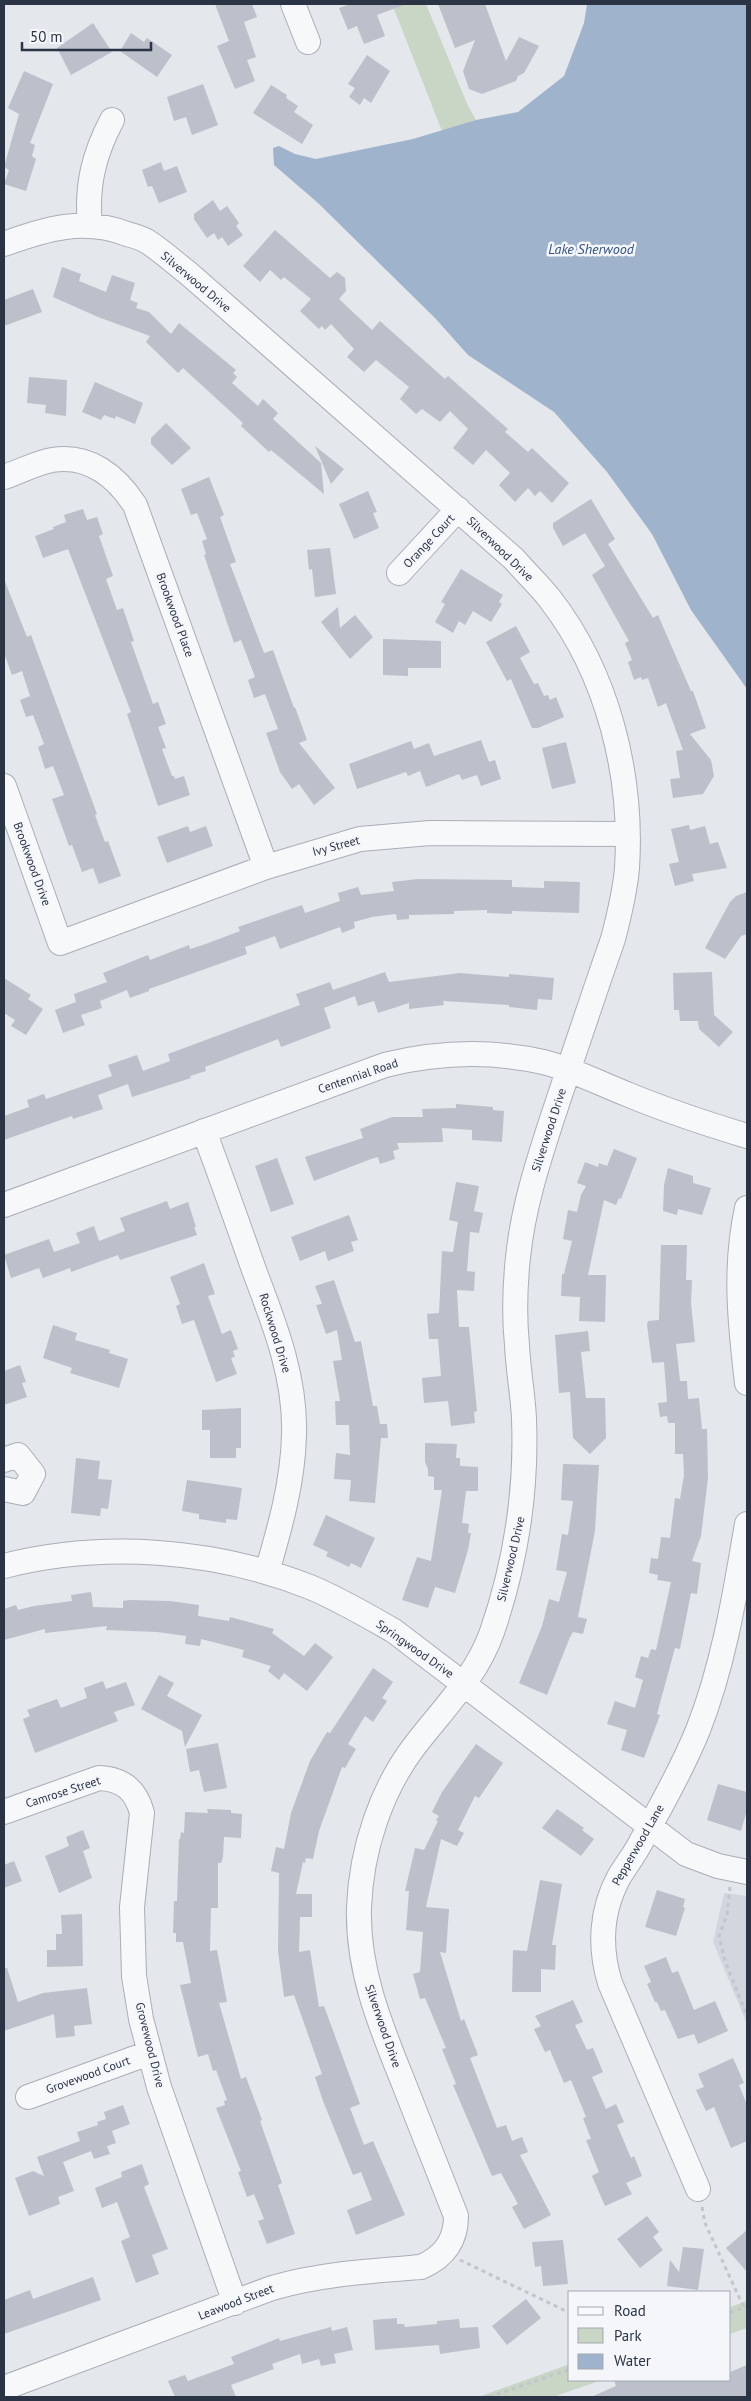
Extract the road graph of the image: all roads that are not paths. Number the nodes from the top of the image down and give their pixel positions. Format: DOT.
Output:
graph roads {
  1 [pos="293,4"];
  2 [pos="308,42"];
  3 [pos="112,120"];
  4 [pos="90,225"];
  5 [pos="4,244"];
  6 [pos="4,477"];
  7 [pos="458,509"];
  8 [pos="399,573"];
  9 [pos="4,786"];
  10 [pos="627,834"];
  11 [pos="266,867"];
  12 [pos="60,943"];
  13 [pos="568,1070"];
  14 [pos="204,1131"];
  15 [pos="747,1136"];
  16 [pos="4,1205"];
  17 [pos="747,1208"];
  18 [pos="747,1383"];
  19 [pos="4,1460"];
  20 [pos="4,1489"];
  21 [pos="747,1524"];
  22 [pos="4,1566"];
  23 [pos="267,1572"];
  24 [pos="465,1684"];
  25 [pos="123,1783"];
  26 [pos="4,1812"];
  27 [pos="650,1826"];
  28 [pos="740,1871"];
  29 [pos="149,2053"];
  30 [pos="28,2097"];
  31 [pos="698,2189"];
  32 [pos="444,2253"];
  33 [pos="235,2303"];
  34 [pos="4,2388"];
  1 -- 2 [label="street"];
  3 -- 4 [label="street"];
  4 -- 5 [label="street, Silverwood Drive"];
  4 -- 7 [label="street, Silverwood Drive"];
  6 -- 11 [label="street, Brookwood Place"];
  7 -- 8 [label="street, Orange Court"];
  7 -- 10 [label="street, Silverwood Drive"];
  9 -- 12 [label="street, Brookwood Drive"];
  10 -- 11 [label="street, Ivy Street"];
  10 -- 13 [label="street, Silverwood Drive"];
  11 -- 12 [label="street, Ivy Street"];
  13 -- 14 [label="street, Centennial Road"];
  13 -- 15 [label="street, Centennial Road"];
  13 -- 24 [label="street, Silverwood Drive"];
  14 -- 16 [label="street, Centennial Road"];
  14 -- 23 [label="street, Rockwood Drive"];
  17 -- 18 [label="street"];
  19 -- 20 [label="street"];
  21 -- 27 [label="street, Pepperwood Lane"];
  22 -- 23 [label="street, Springwood Drive"];
  23 -- 24 [label="street, Springwood Drive"];
  24 -- 27 [label="street, Springwood Drive"];
  24 -- 32 [label="street, Silverwood Drive"];
  25 -- 26 [label="street, Camrose Street"];
  25 -- 29 [label="street, Grovewood Drive"];
  27 -- 28 [label="street, Springwood Drive"];
  27 -- 31 [label="street, Pepperwood Lane"];
  29 -- 30 [label="street, Grovewood Court"];
  29 -- 33 [label="street, Grovewood Drive"];
  32 -- 33 [label="street, Leawood Street"];
  33 -- 34 [label="street, Leawood Street"];
}
